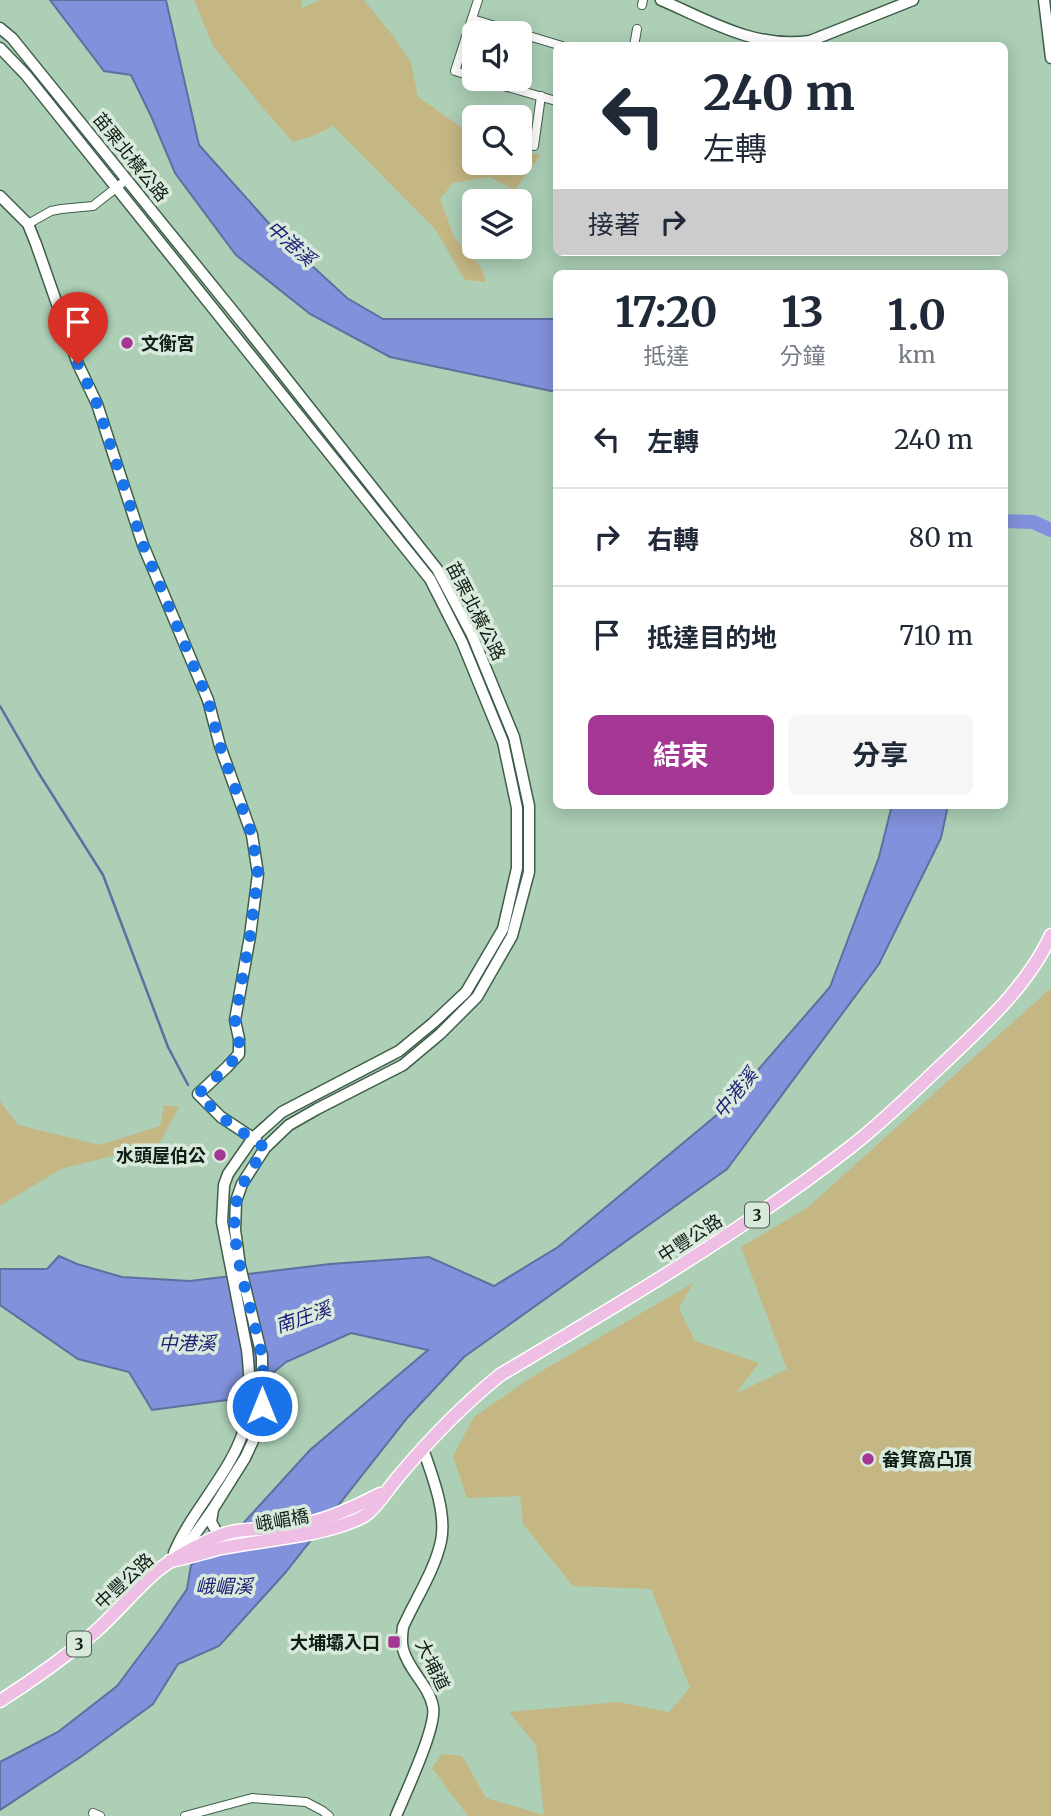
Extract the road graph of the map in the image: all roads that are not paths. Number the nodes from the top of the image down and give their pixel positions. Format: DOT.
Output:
graph roads {
  1 [pos="478,0"];
  2 [pos="661,0"];
  3 [pos="913,0"];
  4 [pos="1044,0"];
  5 [pos="472,19"];
  6 [pos="0,27"];
  7 [pos="637,29"];
  8 [pos="635,42"];
  9 [pos="769,42"];
  10 [pos="802,42"];
  11 [pos="553,43"];
  12 [pos="0,48"];
  13 [pos="462,48"];
  14 [pos="1051,58"];
  15 [pos="462,73"];
  16 [pos="523,91"];
  17 [pos="541,96"];
  18 [pos="553,100"];
  19 [pos="532,145"];
  20 [pos="126,180"];
  21 [pos="117,188"];
  22 [pos="0,196"];
  23 [pos="28,224"];
  24 [pos="1051,935"];
  25 [pos="253,1138"];
  26 [pos="265,1148"];
  27 [pos="423,1449"];
  28 [pos="214,1509"];
  29 [pos="365,1509"];
  30 [pos="219,1536"];
  31 [pos="202,1555"];
  32 [pos="170,1561"];
  33 [pos="0,1701"];
  34 [pos="185,1816"];
  35 [pos="329,1816"];
  36 [pos="396,1816"];
  1 -- 5 [label="street"];
  2 -- 9 [label="main road"];
  3 -- 10 [label="main road"];
  4 -- 14 [label="main road"];
  5 -- 11 [label="street"];
  6 -- 20 [label="main road, 苗栗北橫公路"];
  7 -- 8 [label="street"];
  12 -- 21 [label="main road, 苗栗北橫公路"];
  13 -- 15 [label="street"];
  16 -- 17 [label="street"];
  17 -- 18 [label="street"];
  17 -- 19 [label="street"];
  20 -- 21 [label="street"];
  20 -- 26 [label="main road, 苗栗北橫公路"];
  21 -- 23 [label="street"];
  21 -- 25 [label="main road, 苗栗北橫公路"];
  22 -- 23 [label="main road"];
  23 -- 25 [label="main road"];
  24 -- 27 [label="main road, 中豐公路 / 3"];
  25 -- 26 [label="main road"];
  25 -- 32 [label="main road, 苗栗北橫公路"];
  26 -- 28 [label="main road, 苗栗北橫公路"];
  27 -- 29 [label="main road, 中豐公路 / 3"];
  27 -- 36 [label="main road, 大埔道"];
  28 -- 30 [label="main road"];
  28 -- 32 [label="main road"];
  29 -- 30 [label="main road, 峨嵋橋 / 3"];
  29 -- 31 [label="main road, 峨嵋橋 / 3"];
  30 -- 32 [label="main road, 中豐公路 / 3"];
  31 -- 32 [label="main road, 中豐公路 / 3"];
  32 -- 33 [label="main road, 中豐公路 / 3"];
  34 -- 35 [label="street"];
}
